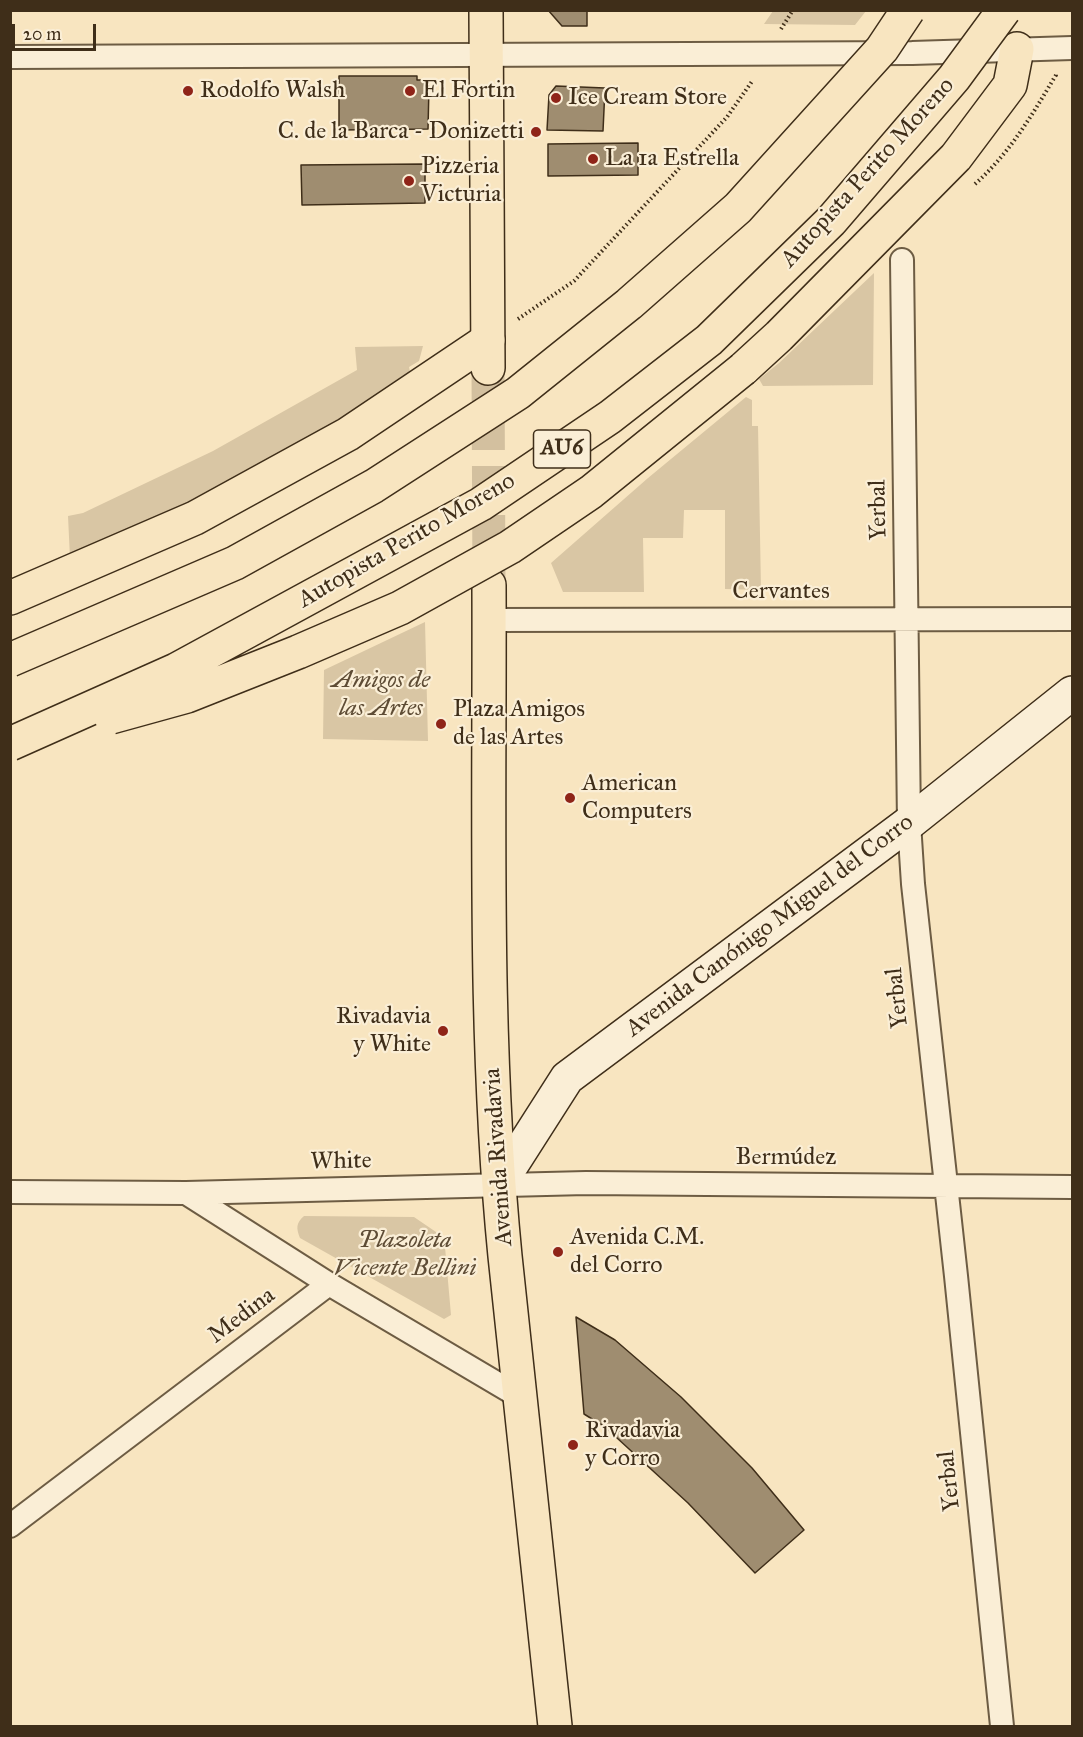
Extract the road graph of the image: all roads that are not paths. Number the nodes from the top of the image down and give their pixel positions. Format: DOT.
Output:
graph roads {
  1 [pos="486,10"];
  2 [pos="909,10"];
  3 [pos="1004,10"];
  4 [pos="1072,48"];
  5 [pos="1017,49"];
  6 [pos="912,53"];
  7 [pos="486,56"];
  8 [pos="10,57"];
  9 [pos="902,260"];
  10 [pos="489,585"];
  11 [pos="10,598"];
  12 [pos="907,618"];
  13 [pos="1072,619"];
  14 [pos="489,620"];
  15 [pos="10,660"];
  16 [pos="1072,693"];
  17 [pos="10,745"];
  18 [pos="909,823"];
  19 [pos="498,1186"];
  20 [pos="946,1186"];
  21 [pos="1072,1186"];
  22 [pos="10,1192"];
  23 [pos="186,1193"];
  24 [pos="329,1284"];
  25 [pos="520,1396"];
  26 [pos="10,1526"];
  27 [pos="555,1726"];
  28 [pos="1002,1726"];
  1 -- 7 [label="main road"];
  2 -- 6 [label="street"];
  2 -- 15 [label="main road, bridge"];
  3 -- 17 [label="main road, Autopista Perito Moreno / AU6, bridge"];
  4 -- 5 [label="street"];
  5 -- 6 [label="street"];
  5 -- 17 [label="main road, bridge"];
  6 -- 7 [label="street"];
  7 -- 8 [label="street"];
  7 -- 11 [label="main road"];
  9 -- 12 [label="street, Yerbal"];
  10 -- 14 [label="main road, Avenida Rivadavia"];
  12 -- 13 [label="street, Cervantes"];
  12 -- 14 [label="street, Cervantes"];
  12 -- 18 [label="street, Yerbal"];
  14 -- 19 [label="main road, Avenida Rivadavia"];
  16 -- 18 [label="street, Avenida Canónigo Miguel del Corro"];
  18 -- 19 [label="street, Avenida Canónigo Miguel del Corro"];
  18 -- 20 [label="street, Yerbal"];
  19 -- 20 [label="street, Bermúdez"];
  19 -- 23 [label="street, White"];
  19 -- 25 [label="main road, Avenida Rivadavia"];
  20 -- 21 [label="street, Bermúdez"];
  20 -- 28 [label="street, Yerbal"];
  22 -- 23 [label="street, White"];
  23 -- 24 [label="street"];
  24 -- 25 [label="street"];
  24 -- 26 [label="street, Medina"];
  25 -- 27 [label="main road, Avenida Rivadavia"];
}
